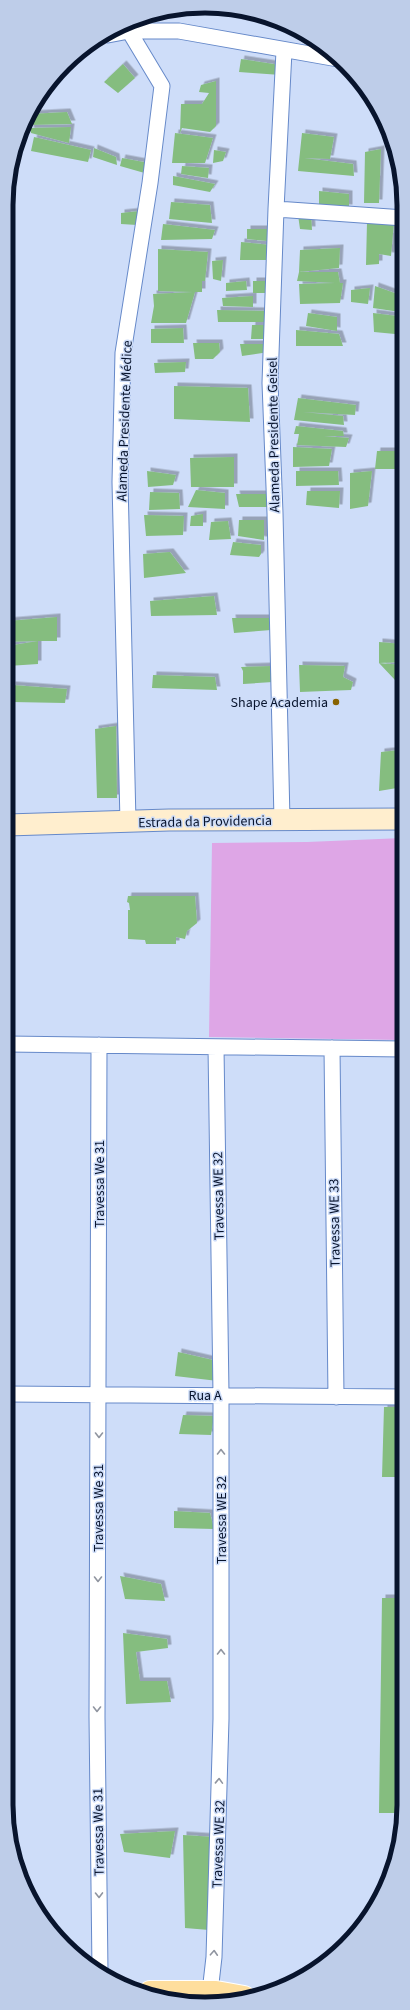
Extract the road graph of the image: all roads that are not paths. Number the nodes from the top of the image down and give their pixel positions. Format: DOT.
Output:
graph roads {
  1 [pos="129,31"];
  2 [pos="121,32"];
  3 [pos="284,51"];
  4 [pos="328,57"];
  5 [pos="276,209"];
  6 [pos="397,218"];
  7 [pos="397,819"];
  8 [pos="282,820"];
  9 [pos="128,822"];
  10 [pos="13,825"];
  11 [pos="13,1044"];
  12 [pos="99,1045"];
  13 [pos="216,1047"];
  14 [pos="332,1048"];
  15 [pos="397,1049"];
  16 [pos="13,1394"];
  17 [pos="221,1394"];
  18 [pos="99,1396"];
  19 [pos="336,1397"];
  20 [pos="397,1397"];
  21 [pos="100,1966"];
  22 [pos="164,1992"];
  23 [pos="210,1992"];
  24 [pos="230,1995"];
  1 -- 2 [label="street"];
  1 -- 3 [label="street"];
  1 -- 9 [label="street, Alameda Presidente Médice"];
  3 -- 4 [label="street"];
  3 -- 5 [label="street, Alameda Presidente Geisel"];
  5 -- 6 [label="street"];
  5 -- 8 [label="street, Alameda Presidente Geisel"];
  7 -- 8 [label="main road, Estrada da Providencia"];
  8 -- 9 [label="main road, Estrada da Providencia"];
  9 -- 10 [label="main road, Estrada da Providencia"];
  11 -- 12 [label="street"];
  12 -- 13 [label="street"];
  12 -- 18 [label="street, Travessa We 31"];
  13 -- 14 [label="street"];
  13 -- 17 [label="street, Travessa WE 32"];
  14 -- 15 [label="street"];
  14 -- 19 [label="street, Travessa WE 33"];
  16 -- 18 [label="street, Rua A"];
  17 -- 18 [label="street, Rua A"];
  17 -- 19 [label="street, Rua A"];
  23 -- 17 [label="street, Travessa WE 32, one-way"];
  18 -- 21 [label="street, Travessa We 31, one-way"];
  19 -- 20 [label="street, Rua A"];
  22 -- 23 [label="main road"];
  23 -- 24 [label="main road"];
}
